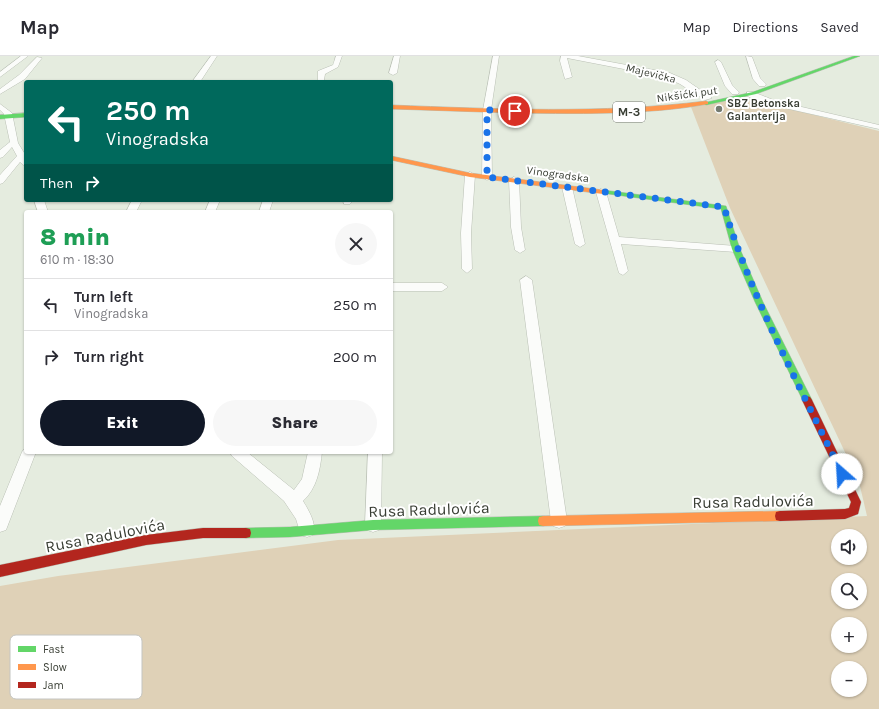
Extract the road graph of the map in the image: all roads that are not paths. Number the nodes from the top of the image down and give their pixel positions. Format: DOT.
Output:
graph roads {
  1 [pos="25,56"];
  2 [pos="214,56"];
  3 [pos="339,56"];
  4 [pos="397,56"];
  5 [pos="496,56"];
  6 [pos="565,56"];
  7 [pos="842,56"];
  8 [pos="858,56"];
  9 [pos="749,57"];
  10 [pos="40,58"];
  11 [pos="718,62"];
  12 [pos="393,73"];
  13 [pos="0,75"];
  14 [pos="568,77"];
  15 [pos="321,78"];
  16 [pos="197,80"];
  17 [pos="762,84"];
  18 [pos="0,92"];
  19 [pos="735,92"];
  20 [pos="750,94"];
  21 [pos="708,98"];
  22 [pos="393,103"];
  23 [pos="0,106"];
  24 [pos="393,107"];
  25 [pos="487,108"];
  26 [pos="24,115"];
  27 [pos="4,120"];
  28 [pos="879,127"];
  29 [pos="14,143"];
  30 [pos="0,155"];
  31 [pos="23,157"];
  32 [pos="393,158"];
  33 [pos="470,175"];
  34 [pos="487,177"];
  35 [pos="514,180"];
  36 [pos="0,181"];
  37 [pos="567,187"];
  38 [pos="601,192"];
  39 [pos="615,240"];
  40 [pos="580,244"];
  41 [pos="736,249"];
  42 [pos="520,250"];
  43 [pos="467,269"];
  44 [pos="623,270"];
  45 [pos="526,280"];
  46 [pos="393,287"];
  47 [pos="442,287"];
  48 [pos="28,454"];
  49 [pos="239,454"];
  50 [pos="315,454"];
  51 [pos="375,454"];
  52 [pos="294,500"];
  53 [pos="559,521"];
  54 [pos="0,525"];
  55 [pos="373,525"];
  56 [pos="307,530"];
  57 [pos="0,571"];
  1 -- 13 [label="street"];
  2 -- 16 [label="street"];
  3 -- 15 [label="street"];
  4 -- 12 [label="street"];
  5 -- 25 [label="street"];
  6 -- 14 [label="street"];
  6 -- 21 [label="street, Majevička"];
  7 -- 17 [label="main road"];
  8 -- 20 [label="main road, Nikšićki put / M-3"];
  9 -- 17 [label="street"];
  10 -- 18 [label="street"];
  11 -- 19 [label="street"];
  17 -- 19 [label="main road"];
  19 -- 21 [label="main road"];
  20 -- 25 [label="main road, Nikšićki put / M-3"];
  20 -- 28 [label="street"];
  21 -- 25 [label="main road"];
  22 -- 25 [label="main road"];
  23 -- 27 [label="street"];
  24 -- 25 [label="main road, Nikšićki put / M-3"];
  25 -- 34 [label="street"];
  26 -- 27 [label="main road"];
  27 -- 29 [label="street"];
  29 -- 30 [label="street"];
  29 -- 31 [label="street"];
  31 -- 36 [label="street"];
  32 -- 33 [label="main road, Vinogradska"];
  33 -- 34 [label="main road, Vinogradska"];
  33 -- 43 [label="street"];
  34 -- 35 [label="main road, Vinogradska"];
  35 -- 37 [label="main road, Vinogradska"];
  35 -- 42 [label="street"];
  37 -- 38 [label="main road, Vinogradska"];
  37 -- 40 [label="street"];
  38 -- 39 [label="street"];
  38 -- 41 [label="main road, Vinogradska"];
  39 -- 41 [label="street"];
  39 -- 44 [label="street"];
  41 -- 53 [label="main road, Rusa Radulovića"];
  45 -- 53 [label="street"];
  46 -- 47 [label="street"];
  48 -- 54 [label="street"];
  49 -- 52 [label="street"];
  50 -- 52 [label="street"];
  51 -- 55 [label="street"];
  52 -- 56 [label="street"];
  53 -- 55 [label="main road, Rusa Radulovića"];
  55 -- 56 [label="main road, Rusa Radulovića"];
  56 -- 57 [label="main road, Rusa Radulovića"];
}
